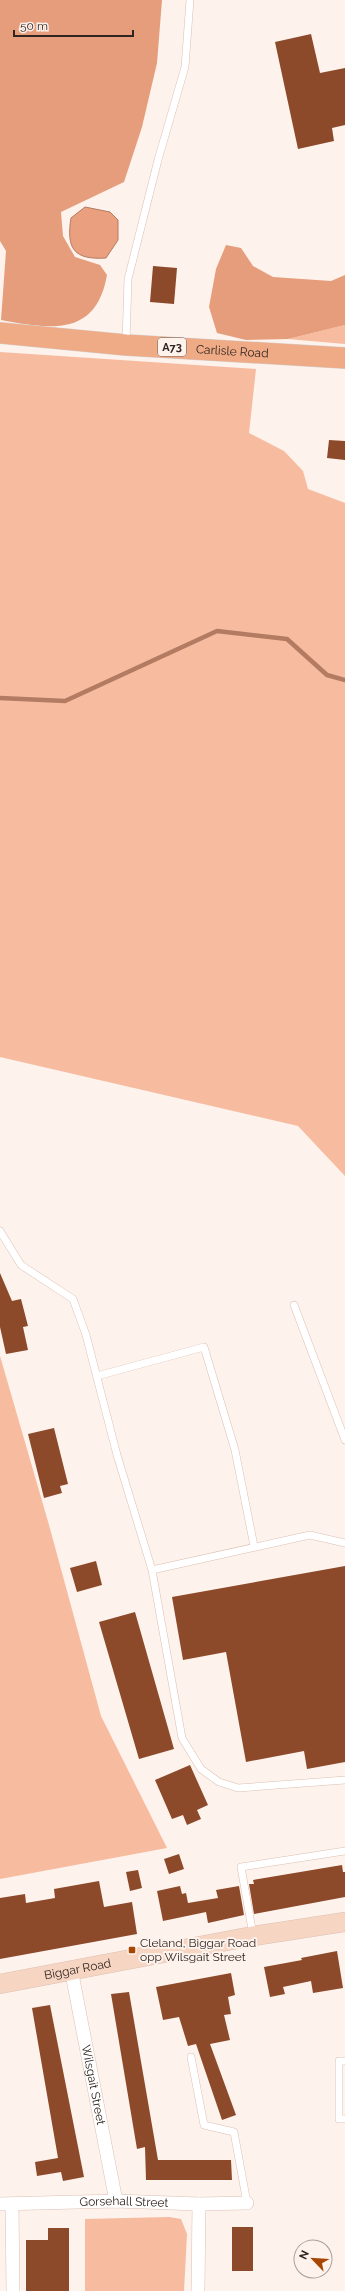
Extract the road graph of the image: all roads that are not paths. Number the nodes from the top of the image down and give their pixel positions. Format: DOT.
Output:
graph roads {
  1 [pos="190,0"];
  2 [pos="0,333"];
  3 [pos="126,345"];
  4 [pos="345,358"];
  5 [pos="0,1232"];
  6 [pos="294,1305"];
  7 [pos="97,1376"];
  8 [pos="345,1440"];
  9 [pos="345,1543"];
  10 [pos="254,1546"];
  11 [pos="152,1570"];
  12 [pos="345,1780"];
  13 [pos="345,1851"];
  14 [pos="345,1922"];
  15 [pos="253,1936"];
  16 [pos="72,1969"];
  17 [pos="0,1984"];
  18 [pos="191,2057"];
  19 [pos="345,2061"];
  20 [pos="345,2119"];
  21 [pos="116,2201"];
  22 [pos="247,2203"];
  23 [pos="6,2204"];
  24 [pos="199,2204"];
  25 [pos="13,2291"];
  26 [pos="198,2291"];
  1 -- 3 [label="lane"];
  2 -- 3 [label="main road, Carlisle Road / A73"];
  3 -- 4 [label="main road, Carlisle Road / A73"];
  5 -- 7 [label="lane"];
  6 -- 8 [label="lane"];
  7 -- 10 [label="lane"];
  7 -- 11 [label="lane"];
  9 -- 10 [label="lane"];
  10 -- 11 [label="lane"];
  11 -- 12 [label="lane"];
  13 -- 15 [label="lane"];
  14 -- 15 [label="street, Biggar Road"];
  15 -- 16 [label="street, Biggar Road"];
  16 -- 17 [label="street, Biggar Road"];
  16 -- 21 [label="street, Wilsgait Street"];
  18 -- 22 [label="lane"];
  19 -- 20 [label="lane"];
  21 -- 23 [label="street, Gorsehall Street"];
  21 -- 24 [label="street, Gorsehall Street"];
  22 -- 24 [label="street, Gorsehall Street"];
  23 -- 25 [label="street"];
  24 -- 26 [label="street"];
}
